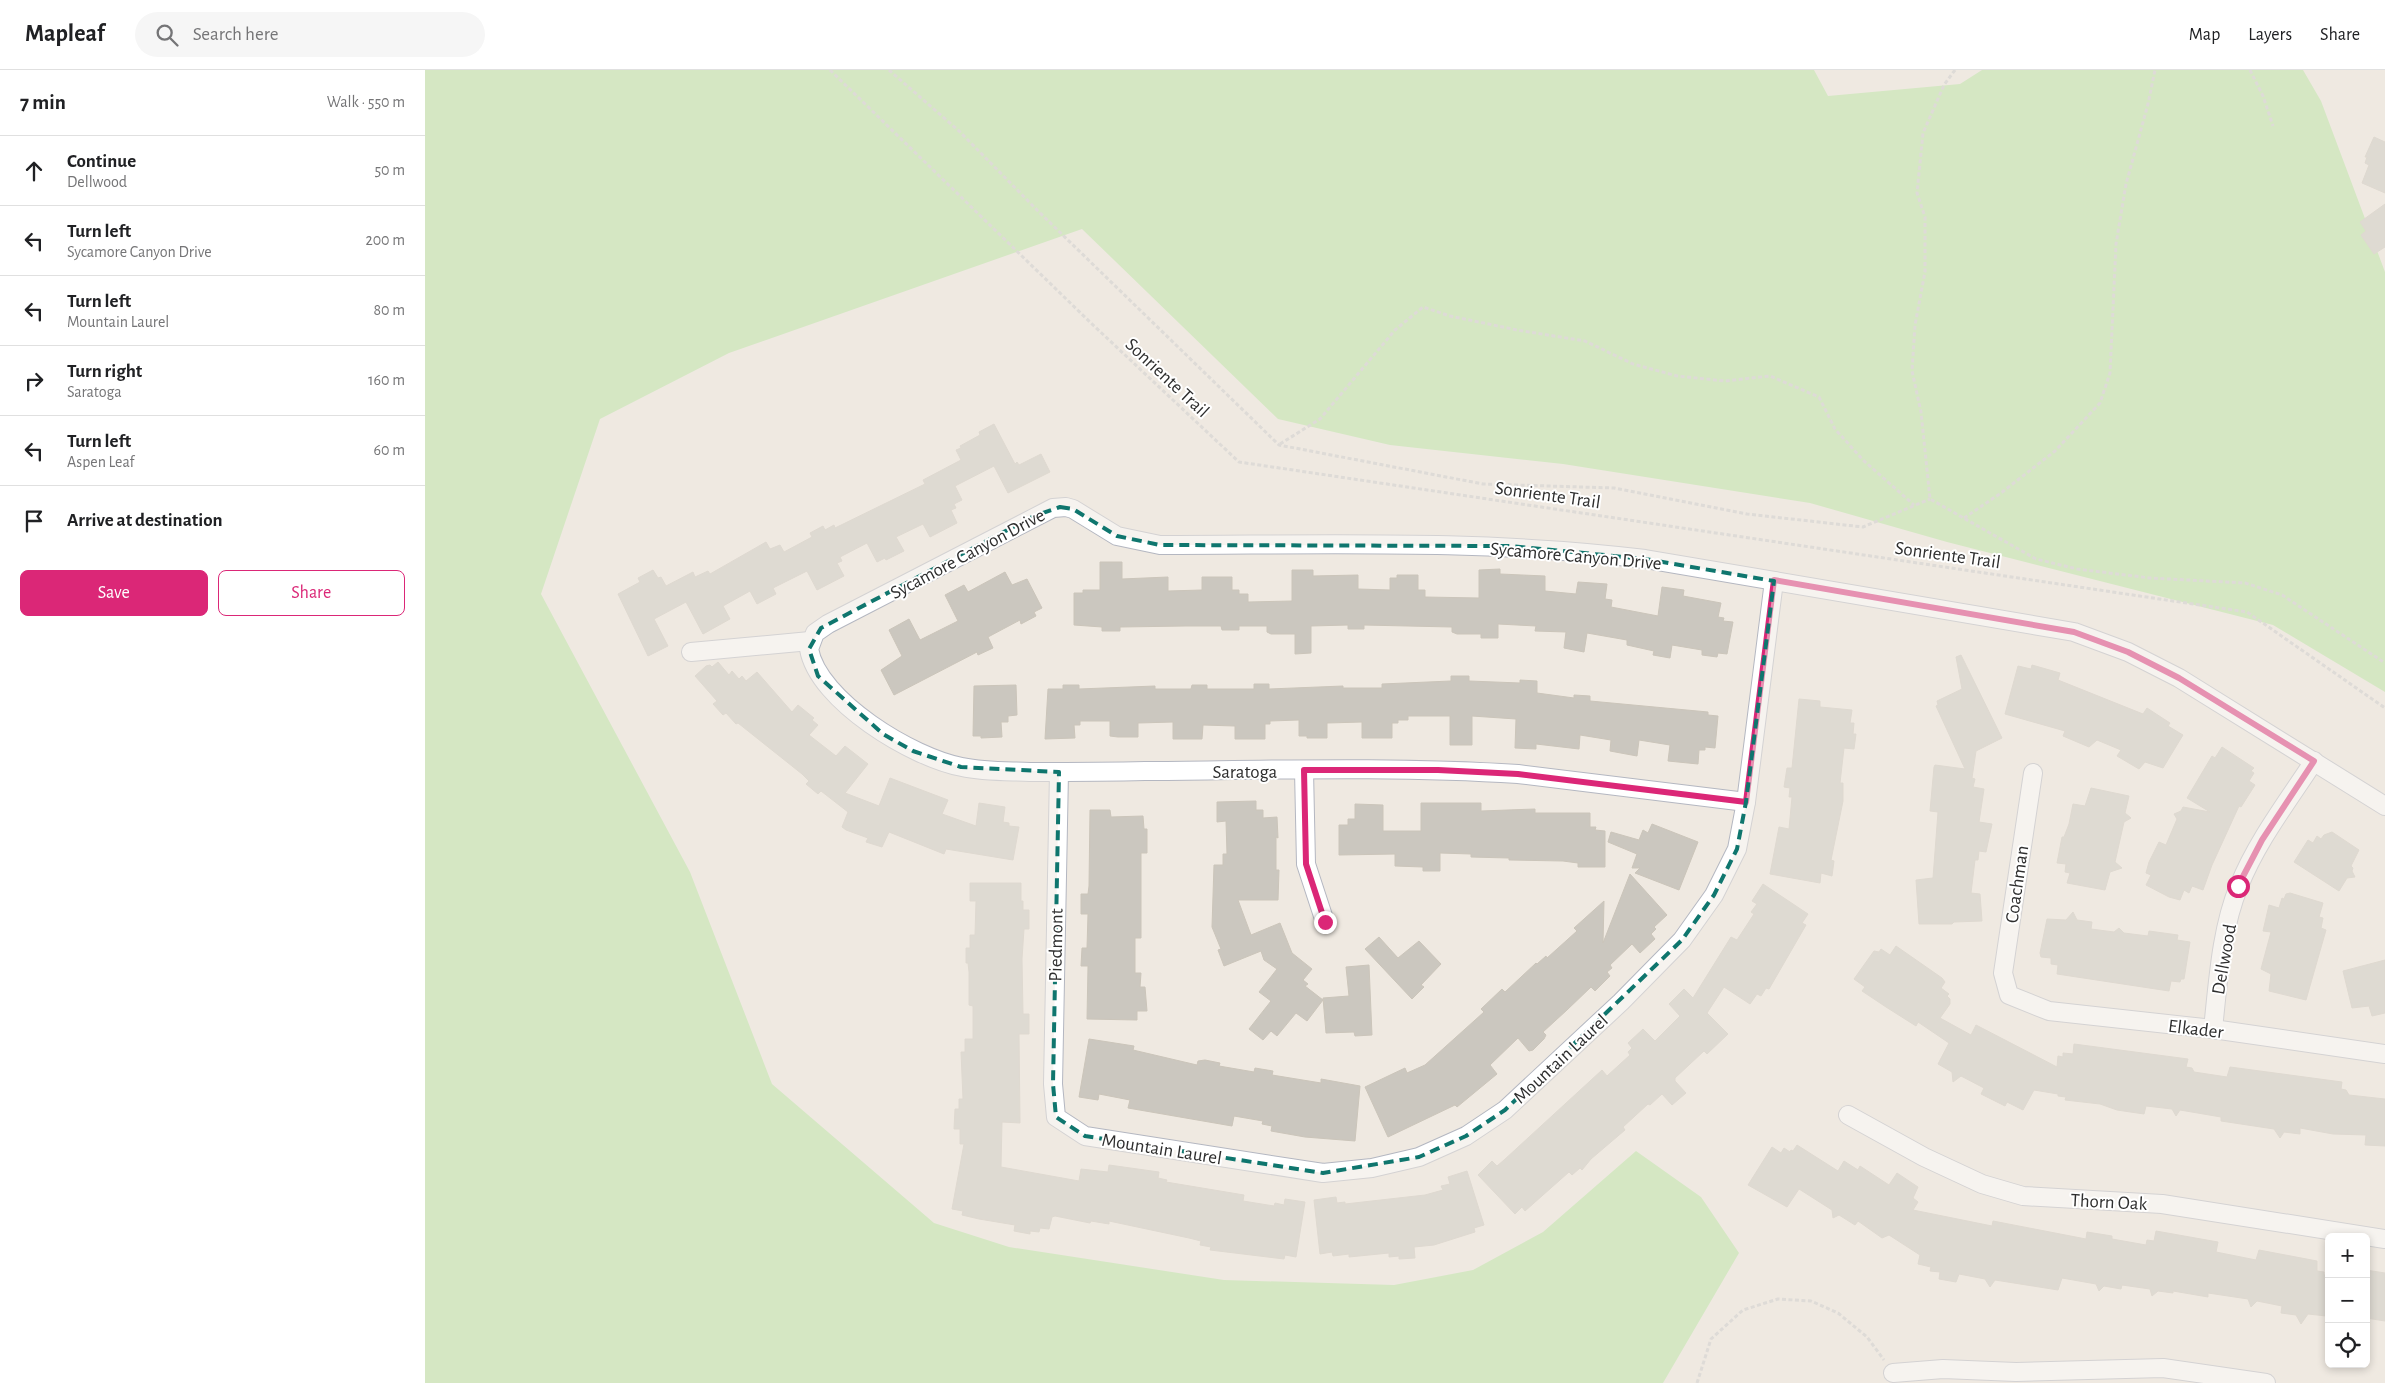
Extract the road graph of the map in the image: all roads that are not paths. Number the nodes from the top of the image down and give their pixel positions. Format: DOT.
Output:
graph roads {
  1 [pos="1774,580"];
  2 [pos="810,641"];
  3 [pos="691,652"];
  4 [pos="2314,761"];
  5 [pos="1304,770"];
  6 [pos="1059,772"];
  7 [pos="2033,773"];
  8 [pos="1746,802"];
  9 [pos="2385,806"];
  10 [pos="1325,922"];
  11 [pos="2009,995"];
  12 [pos="2213,1029"];
  13 [pos="2385,1054"];
  14 [pos="1848,1115"];
  15 [pos="1056,1117"];
  16 [pos="2385,1240"];
  17 [pos="1893,1373"];
  18 [pos="2266,1383"];
  1 -- 2 [label="street, Sycamore Canyon Drive"];
  1 -- 4 [label="street, Sycamore Canyon Drive"];
  1 -- 8 [label="street, Mountain Laurel"];
  2 -- 3 [label="street"];
  2 -- 6 [label="street, Saratoga"];
  4 -- 9 [label="street, Sycamore Canyon Drive"];
  4 -- 12 [label="street, Dellwood"];
  5 -- 6 [label="street, Saratoga"];
  5 -- 8 [label="street, Saratoga"];
  5 -- 10 [label="street"];
  6 -- 15 [label="street, Piedmont"];
  7 -- 11 [label="street, Coachman"];
  8 -- 15 [label="street, Mountain Laurel"];
  11 -- 12 [label="street, Elkader"];
  12 -- 13 [label="street, Elkader"];
  14 -- 16 [label="street, Thorn Oak"];
  17 -- 18 [label="street"];
}
